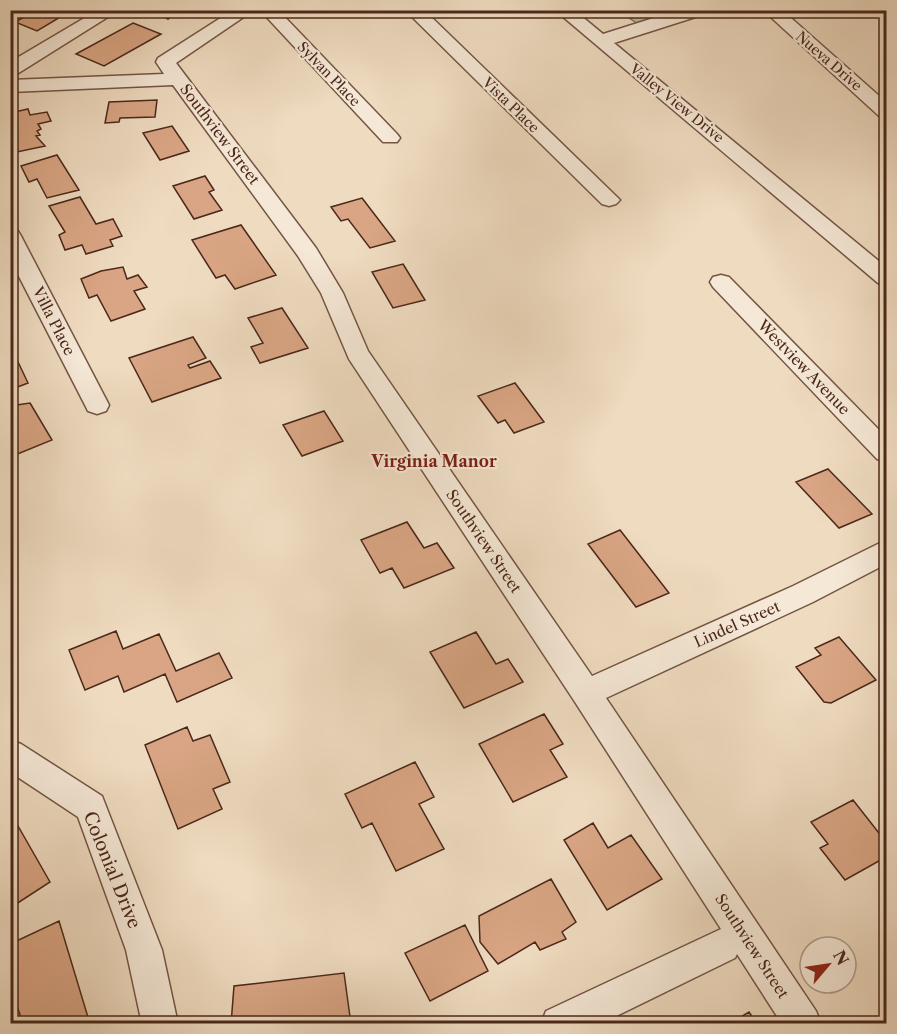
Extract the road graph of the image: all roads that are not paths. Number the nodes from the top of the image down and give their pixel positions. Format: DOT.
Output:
graph roads {
  1 [pos="111,10"];
  2 [pos="246,10"];
  3 [pos="268,10"];
  4 [pos="413,10"];
  5 [pos="563,10"];
  6 [pos="699,10"];
  7 [pos="771,10"];
  8 [pos="601,41"];
  9 [pos="10,70"];
  10 [pos="178,79"];
  11 [pos="10,86"];
  12 [pos="886,112"];
  13 [pos="390,138"];
  14 [pos="609,200"];
  15 [pos="10,236"];
  16 [pos="886,278"];
  17 [pos="721,282"];
  18 [pos="97,405"];
  19 [pos="886,452"];
  20 [pos="886,551"];
  21 [pos="585,693"];
  22 [pos="10,753"];
  23 [pos="723,946"];
  24 [pos="160,1023"];
  25 [pos="559,1023"];
  26 [pos="803,1023"];
  1 -- 9 [label="street"];
  2 -- 10 [label="street"];
  3 -- 13 [label="street, Sylvan Place"];
  4 -- 14 [label="street, Vista Place"];
  5 -- 8 [label="street, Valley View Drive"];
  6 -- 8 [label="street"];
  7 -- 12 [label="street, Nueva Drive"];
  8 -- 16 [label="street, Valley View Drive"];
  10 -- 11 [label="street, Southview Street"];
  10 -- 21 [label="street, Southview Street"];
  15 -- 18 [label="street, Villa Place"];
  17 -- 19 [label="street, Westview Avenue"];
  20 -- 21 [label="street, Lindel Street"];
  21 -- 26 [label="street, Southview Street"];
  22 -- 24 [label="street, Colonial Drive"];
  23 -- 25 [label="street"];
}
